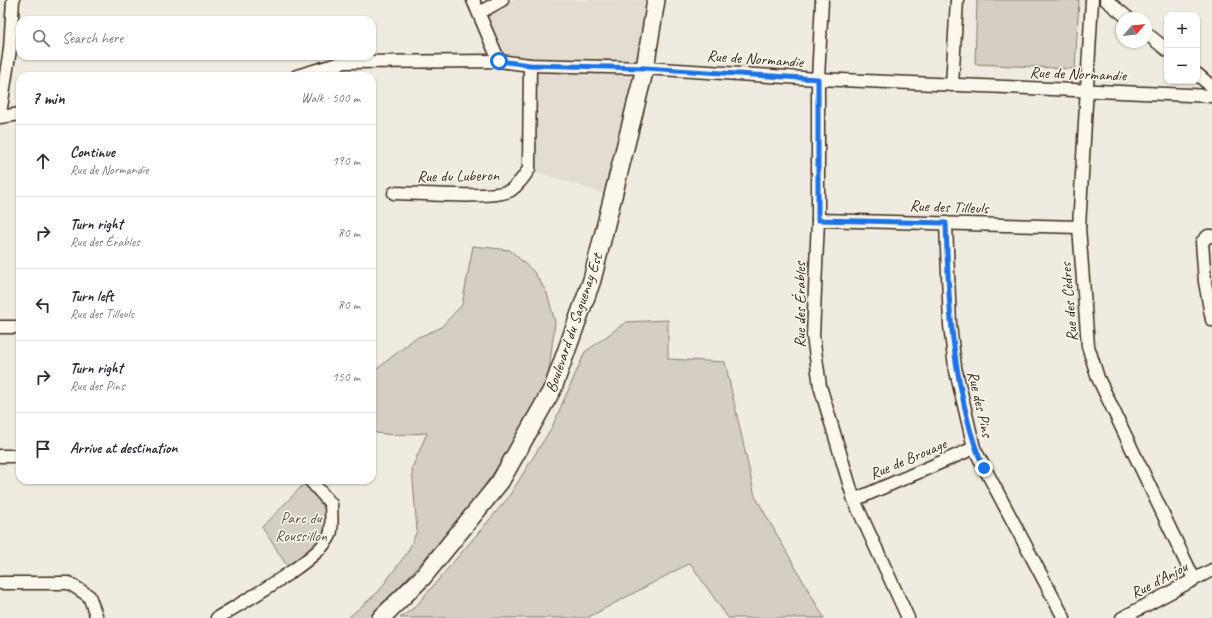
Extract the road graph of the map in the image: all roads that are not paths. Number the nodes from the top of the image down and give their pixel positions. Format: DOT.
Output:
graph roads {
  1 [pos="14,0"];
  2 [pos="473,0"];
  3 [pos="502,0"];
  4 [pos="656,0"];
  5 [pos="822,0"];
  6 [pos="957,0"];
  7 [pos="1092,0"];
  8 [pos="1106,0"];
  9 [pos="1121,12"];
  10 [pos="479,13"];
  11 [pos="1152,38"];
  12 [pos="1165,48"];
  13 [pos="499,61"];
  14 [pos="530,65"];
  15 [pos="645,68"];
  16 [pos="310,72"];
  17 [pos="1200,77"];
  18 [pos="818,79"];
  19 [pos="952,85"];
  20 [pos="1212,87"];
  21 [pos="1087,90"];
  22 [pos="1212,96"];
  23 [pos="16,114"];
  24 [pos="0,116"];
  25 [pos="394,193"];
  26 [pos="818,220"];
  27 [pos="946,223"];
  28 [pos="1079,227"];
  29 [pos="1212,236"];
  30 [pos="1212,320"];
  31 [pos="0,327"];
  32 [pos="16,327"];
  33 [pos="974,448"];
  34 [pos="0,456"];
  35 [pos="16,456"];
  36 [pos="314,484"];
  37 [pos="854,500"];
  38 [pos="1212,570"];
  39 [pos="1194,579"];
  40 [pos="0,583"];
  41 [pos="97,618"];
  42 [pos="217,618"];
  43 [pos="381,618"];
  44 [pos="908,618"];
  45 [pos="1064,618"];
  46 [pos="1122,618"];
  1 -- 24 [label="street"];
  2 -- 10 [label="street"];
  3 -- 10 [label="street"];
  4 -- 15 [label="main road, Boulevard du Saguenay Est"];
  5 -- 18 [label="street, Rue des Érables"];
  6 -- 19 [label="street"];
  7 -- 21 [label="street, Rue des Cèdres"];
  8 -- 9 [label="street"];
  10 -- 13 [label="street"];
  11 -- 12 [label="street"];
  13 -- 14 [label="street, Rue de Normandie"];
  13 -- 16 [label="street, Rue de Normandie"];
  14 -- 15 [label="street, Rue de Normandie"];
  14 -- 25 [label="street, Rue du Luberon"];
  15 -- 18 [label="street, Rue de Normandie"];
  15 -- 43 [label="main road, Boulevard du Saguenay Est"];
  17 -- 20 [label="street"];
  18 -- 19 [label="street, Rue de Normandie"];
  18 -- 26 [label="street, Rue des Érables"];
  19 -- 21 [label="street, Rue de Normandie"];
  21 -- 22 [label="street, Rue de Normandie"];
  21 -- 28 [label="street, Rue des Cèdres"];
  23 -- 24 [label="street"];
  26 -- 27 [label="street, Rue des Tilleuls"];
  26 -- 37 [label="street, Rue des Érables"];
  27 -- 28 [label="street, Rue des Tilleuls"];
  27 -- 33 [label="street, Rue des Pins"];
  28 -- 39 [label="street, Rue des Cèdres"];
  29 -- 30 [label="street"];
  31 -- 32 [label="street"];
  33 -- 37 [label="street, Rue de Brouage"];
  33 -- 45 [label="street, Rue des Pins"];
  34 -- 35 [label="street"];
  36 -- 42 [label="street"];
  37 -- 44 [label="street, Rue des Érables"];
  38 -- 39 [label="street, Rue d'Anjou"];
  39 -- 46 [label="street, Rue d'Anjou"];
  40 -- 41 [label="street"];
}
